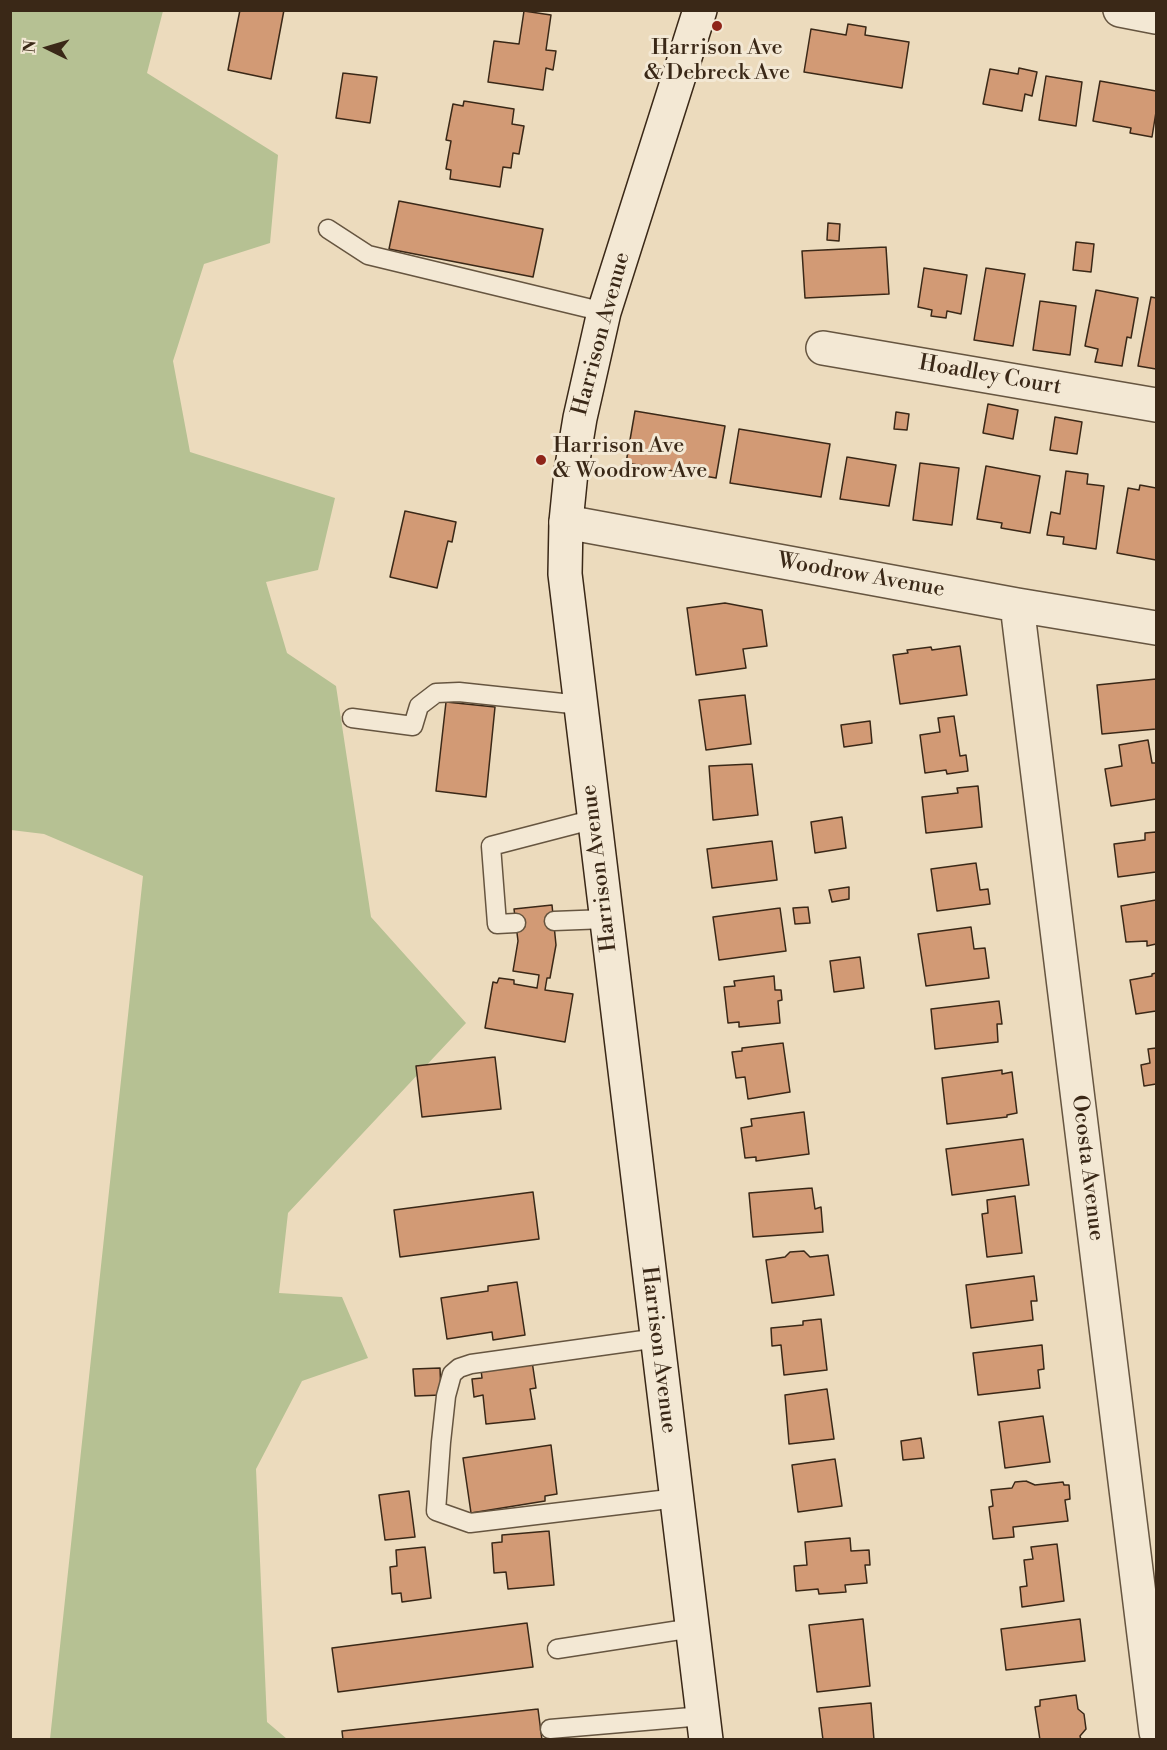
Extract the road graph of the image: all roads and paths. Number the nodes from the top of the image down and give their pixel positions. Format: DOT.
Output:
graph roads {
  1 [pos="700,10"];
  2 [pos="1120,10"];
  3 [pos="1156,17"];
  4 [pos="328,229"];
  5 [pos="604,312"];
  6 [pos="823,348"];
  7 [pos="1156,405"];
  8 [pos="566,522"];
  9 [pos="1017,605"];
  10 [pos="1156,628"];
  11 [pos="581,705"];
  12 [pos="352,718"];
  13 [pos="595,819"];
  14 [pos="606,919"];
  15 [pos="554,921"];
  16 [pos="516,924"];
  17 [pos="657,1338"];
  18 [pos="677,1498"];
  19 [pos="693,1628"];
  20 [pos="557,1649"];
  21 [pos="704,1728"];
  22 [pos="550,1729"];
  23 [pos="1156,1732"];
  1 -- 5 [label="street, Harrison Avenue"];
  2 -- 3 [label="street"];
  4 -- 5 [label="lane"];
  5 -- 8 [label="street, Harrison Avenue"];
  6 -- 7 [label="street, Hoadley Court"];
  8 -- 9 [label="street, Woodrow Avenue"];
  8 -- 11 [label="street, Harrison Avenue"];
  9 -- 10 [label="street, Woodrow Avenue"];
  9 -- 23 [label="street, Ocosta Avenue"];
  11 -- 12 [label="lane"];
  11 -- 13 [label="street, Harrison Avenue"];
  13 -- 14 [label="street, Harrison Avenue"];
  13 -- 16 [label="lane"];
  14 -- 15 [label="lane"];
  14 -- 17 [label="street, Harrison Avenue"];
  17 -- 18 [label="street, Harrison Avenue"];
  17 -- 18 [label="lane"];
  18 -- 19 [label="street, Harrison Avenue"];
  19 -- 20 [label="lane"];
  19 -- 21 [label="street, Harrison Avenue"];
  21 -- 22 [label="lane"];
}
